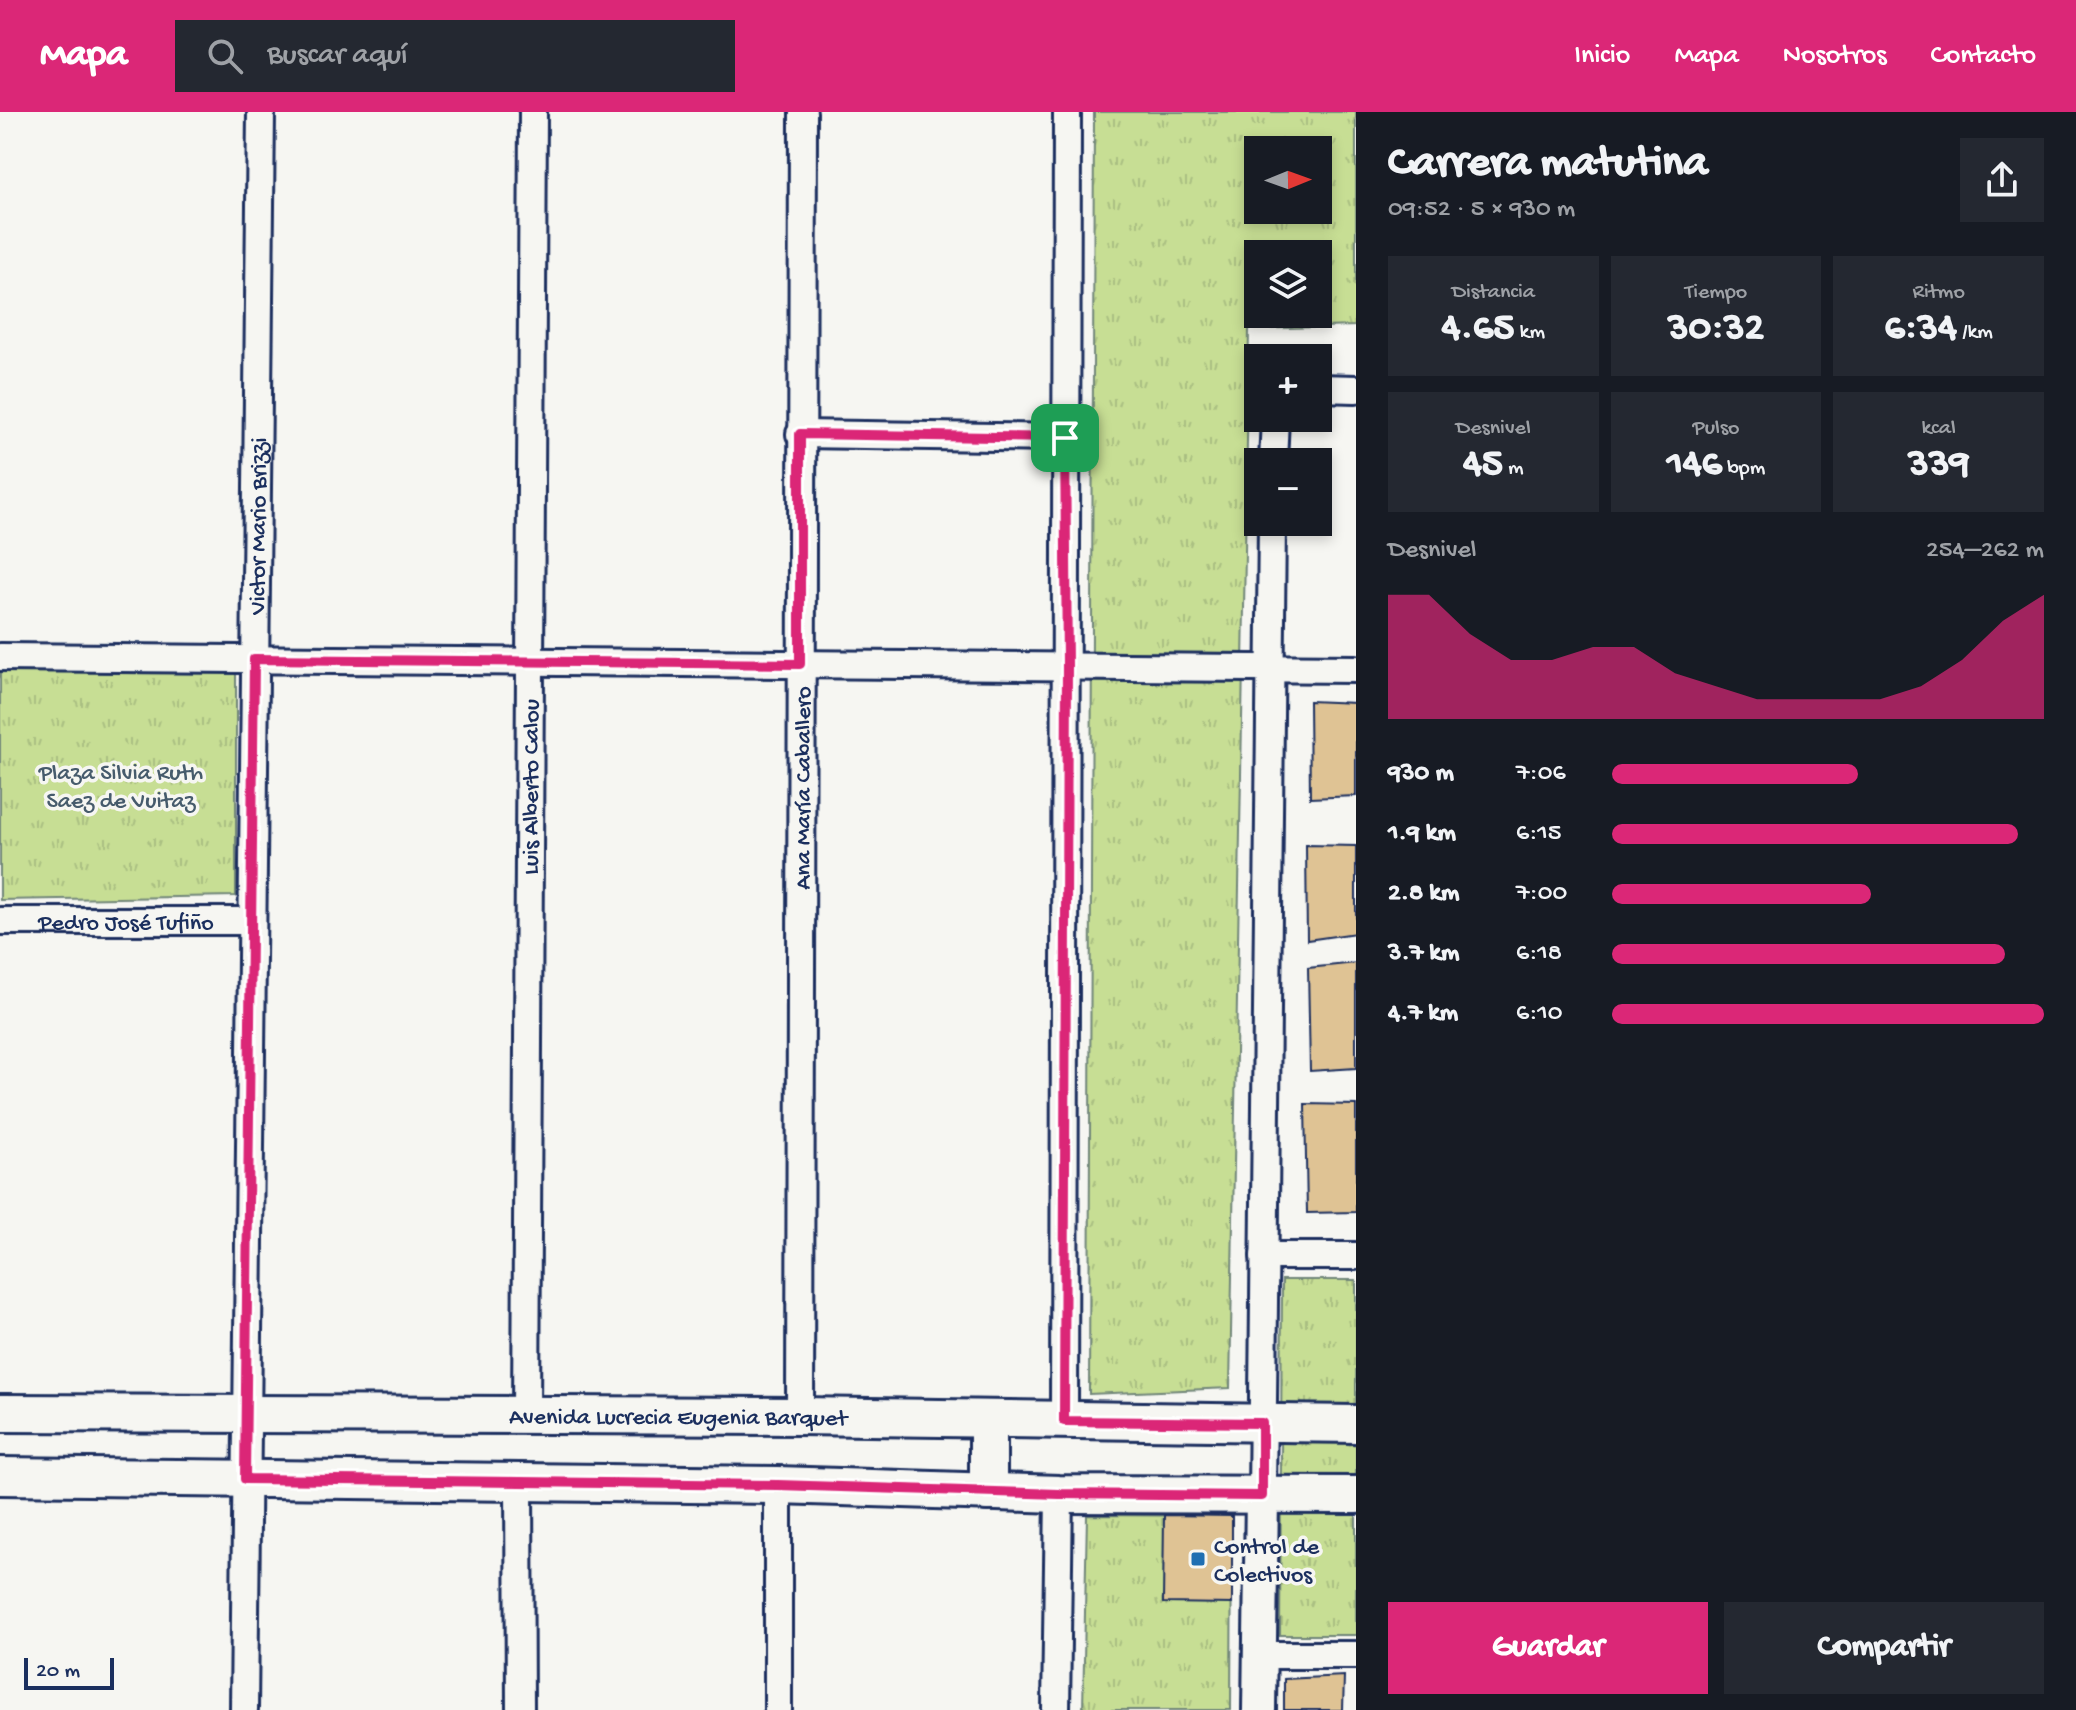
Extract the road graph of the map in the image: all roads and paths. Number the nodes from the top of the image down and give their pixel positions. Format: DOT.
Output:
graph roads {
  1 [pos="261,112"];
  2 [pos="533,112"];
  3 [pos="803,112"];
  4 [pos="1067,112"];
  5 [pos="1332,388"];
  6 [pos="1356,389"];
  7 [pos="800,434"];
  8 [pos="1065,438"];
  9 [pos="1272,536"];
  10 [pos="0,657"];
  11 [pos="254,659"];
  12 [pos="530,661"];
  13 [pos="800,664"];
  14 [pos="1067,666"];
  15 [pos="1269,668"];
  16 [pos="1356,669"];
  17 [pos="0,921"];
  18 [pos="251,921"];
  19 [pos="1264,1256"];
  20 [pos="1356,1256"];
  21 [pos="0,1413"];
  22 [pos="526,1415"];
  23 [pos="246,1416"];
  24 [pos="800,1416"];
  25 [pos="988,1419"];
  26 [pos="1064,1421"];
  27 [pos="1262,1423"];
  28 [pos="1356,1424"];
  29 [pos="0,1476"];
  30 [pos="245,1479"];
  31 [pos="519,1481"];
  32 [pos="778,1485"];
  33 [pos="988,1492"];
  34 [pos="1059,1494"];
  35 [pos="1356,1495"];
  36 [pos="1262,1496"];
  37 [pos="1260,1655"];
  38 [pos="1356,1655"];
  39 [pos="244,1710"];
  40 [pos="520,1710"];
  41 [pos="778,1710"];
  42 [pos="1056,1710"];
  43 [pos="1259,1710"];
  1 -- 11 [label="street, Victor Mario Brizzi"];
  2 -- 12 [label="street, Luis Alberto Calou"];
  3 -- 7 [label="street, Ana María Caballero"];
  4 -- 8 [label="street"];
  5 -- 6 [label="street"];
  7 -- 8 [label="street"];
  7 -- 13 [label="street, Ana María Caballero"];
  8 -- 14 [label="street"];
  9 -- 15 [label="street"];
  10 -- 11 [label="street"];
  11 -- 12 [label="street"];
  11 -- 18 [label="street, Victor Mario Brizzi"];
  12 -- 13 [label="street"];
  12 -- 22 [label="street, Luis Alberto Calou"];
  13 -- 14 [label="street"];
  13 -- 24 [label="street, Ana María Caballero"];
  14 -- 15 [label="street"];
  14 -- 26 [label="street"];
  15 -- 16 [label="street"];
  15 -- 19 [label="street"];
  17 -- 18 [label="street, Pedro José Tufiño"];
  18 -- 23 [label="street, Victor Mario Brizzi"];
  19 -- 20 [label="street"];
  19 -- 27 [label="street"];
  21 -- 23 [label="main road, Avenida Lucrecia Eugenia Barquet"];
  22 -- 23 [label="main road, Avenida Lucrecia Eugenia Barquet"];
  22 -- 24 [label="main road, Avenida Lucrecia Eugenia Barquet"];
  23 -- 30 [label="street, Victor Mario Brizzi"];
  24 -- 25 [label="main road, Avenida Lucrecia Eugenia Barquet"];
  25 -- 26 [label="main road, Avenida Lucrecia Eugenia Barquet"];
  25 -- 33 [label="main road"];
  26 -- 27 [label="main road, Avenida Lucrecia Eugenia Barquet"];
  27 -- 28 [label="main road, Avenida Lucrecia Eugenia Barquet"];
  27 -- 36 [label="street"];
  29 -- 30 [label="main road"];
  30 -- 31 [label="main road"];
  30 -- 39 [label="street, Victor Mario Brizzi"];
  31 -- 32 [label="main road"];
  31 -- 40 [label="street"];
  32 -- 33 [label="main road"];
  32 -- 41 [label="street"];
  33 -- 34 [label="main road"];
  34 -- 36 [label="main road"];
  34 -- 42 [label="street"];
  35 -- 36 [label="main road"];
  36 -- 37 [label="street"];
  37 -- 38 [label="street"];
  37 -- 43 [label="street"];
}
